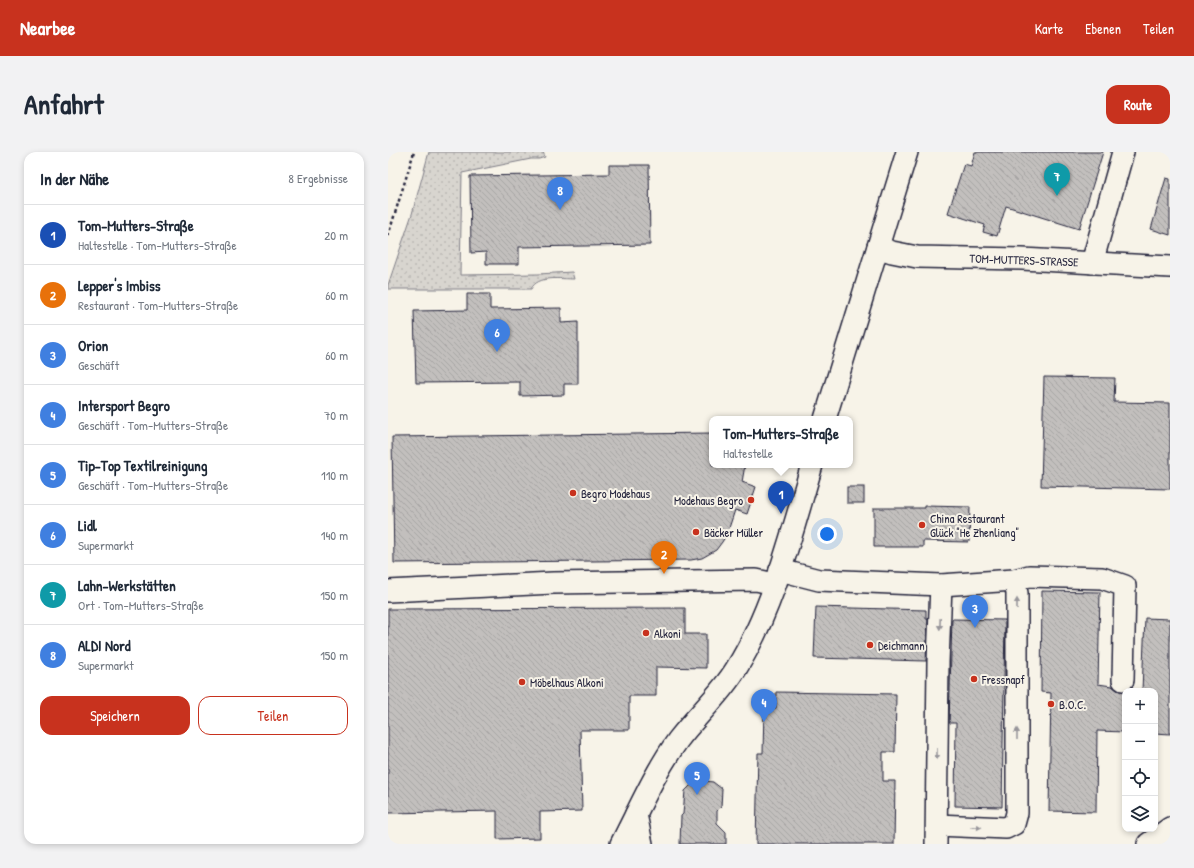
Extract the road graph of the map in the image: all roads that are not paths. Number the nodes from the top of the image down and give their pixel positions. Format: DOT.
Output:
graph roads {
  1 [pos="907,152"];
  2 [pos="1123,152"];
  3 [pos="878,247"];
  4 [pos="1092,263"];
  5 [pos="1170,267"];
  6 [pos="826,416"];
  7 [pos="811,468"];
  8 [pos="777,577"];
  9 [pos="1014,580"];
  10 [pos="941,585"];
  11 [pos="388,591"];
  12 [pos="1123,680"];
  13 [pos="636,814"];
  14 [pos="1170,828"];
  15 [pos="936,835"];
  16 [pos="1150,843"];
  17 [pos="621,844"];
  18 [pos="634,844"];
  19 [pos="642,844"];
  1 -- 3 [label="street"];
  2 -- 4 [label="street"];
  3 -- 4 [label="street, TOM-MUTTERS-STRASSE"];
  3 -- 6 [label="street"];
  4 -- 5 [label="street, TOM-MUTTERS-STRASSE"];
  7 -- 8 [label="street"];
  8 -- 10 [label="street"];
  8 -- 11 [label="street"];
  8 -- 13 [label="street"];
  9 -- 10 [label="street"];
  9 -- 12 [label="street"];
  15 -- 9 [label="street, one-way"];
  10 -- 15 [label="street, one-way"];
  13 -- 17 [label="street"];
  13 -- 18 [label="street"];
  13 -- 19 [label="street"];
  14 -- 16 [label="street"];
}
